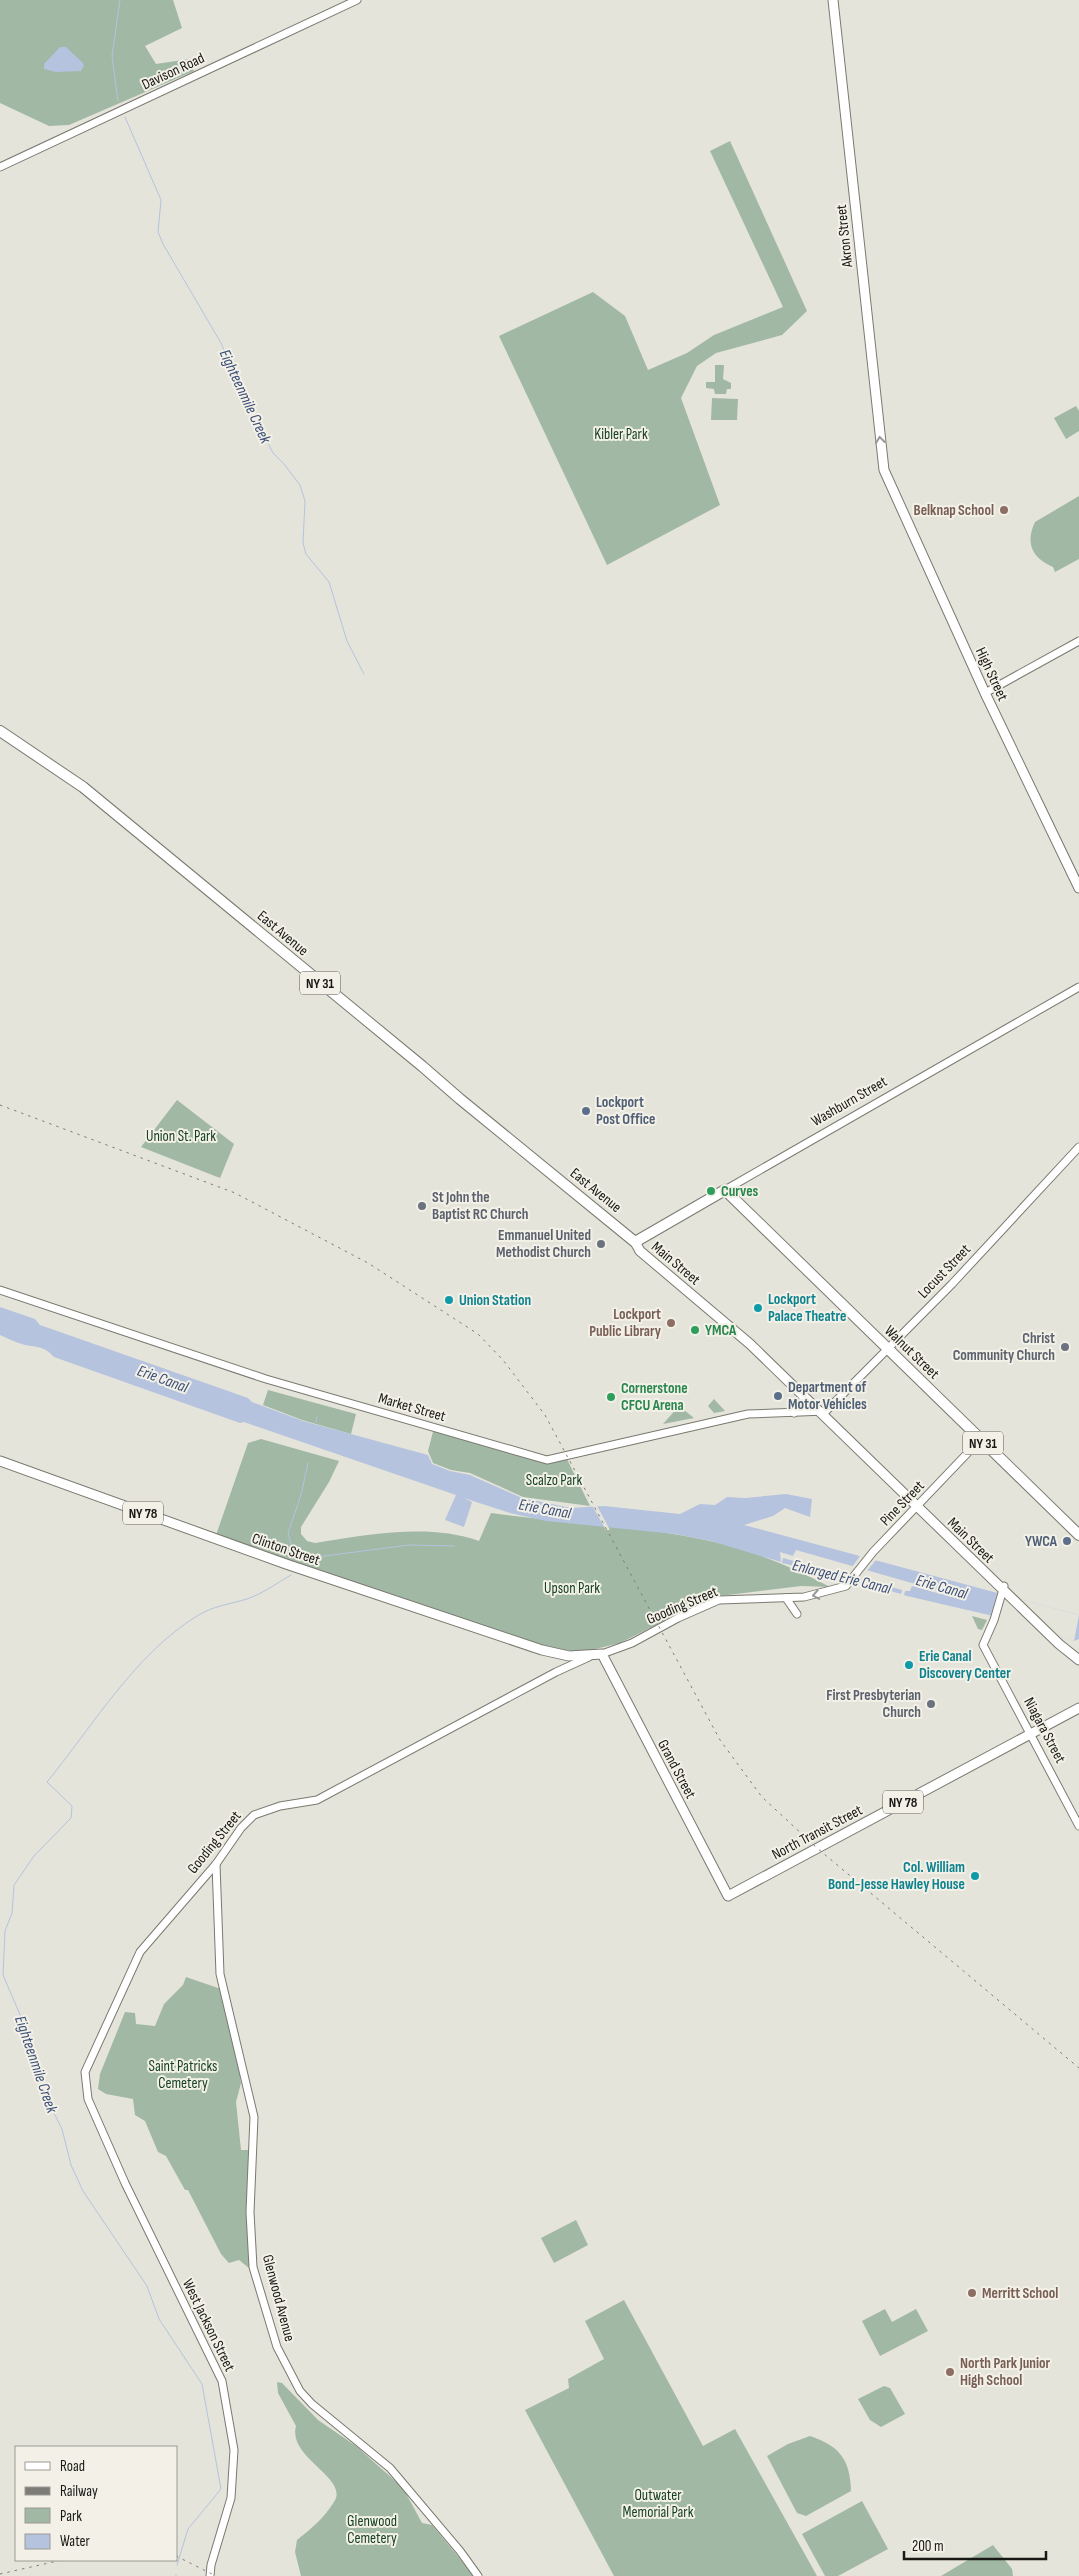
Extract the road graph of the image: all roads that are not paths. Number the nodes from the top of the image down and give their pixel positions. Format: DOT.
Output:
graph roads {
  1 [pos="358,0"];
  2 [pos="833,0"];
  3 [pos="0,167"];
  4 [pos="884,470"];
  5 [pos="1079,641"];
  6 [pos="985,693"];
  7 [pos="0,731"];
  8 [pos="1079,888"];
  9 [pos="1079,987"];
  10 [pos="1079,1147"];
  11 [pos="724,1190"];
  12 [pos="635,1242"];
  13 [pos="0,1290"];
  14 [pos="888,1349"];
  15 [pos="803,1392"];
  16 [pos="823,1411"];
  17 [pos="794,1413"];
  18 [pos="980,1440"];
  19 [pos="0,1461"];
  20 [pos="919,1505"];
  21 [pos="1079,1535"];
  22 [pos="846,1586"];
  23 [pos="1007,1592"];
  24 [pos="786,1598"];
  25 [pos="797,1614"];
  26 [pos="602,1654"];
  27 [pos="566,1656"];
  28 [pos="592,1656"];
  29 [pos="1079,1660"];
  30 [pos="556,1672"];
  31 [pos="1079,1708"];
  32 [pos="1032,1734"];
  33 [pos="1079,1826"];
  34 [pos="216,1864"];
  35 [pos="728,1896"];
  36 [pos="125,2183"];
  37 [pos="210,2576"];
  38 [pos="478,2576"];
  1 -- 3 [label="street, Davison Road"];
  4 -- 2 [label="main road, Akron Street, one-way"];
  4 -- 6 [label="main road, High Street"];
  5 -- 6 [label="street"];
  6 -- 8 [label="main road, High Street"];
  7 -- 12 [label="highway, East Avenue / NY 31"];
  9 -- 11 [label="street, Washburn Street"];
  10 -- 14 [label="street, Locust Street"];
  11 -- 12 [label="highway, Washburn Street"];
  11 -- 14 [label="highway, Walnut Street / NY 31"];
  12 -- 15 [label="main road, Main Street"];
  13 -- 17 [label="street, Market Street"];
  14 -- 16 [label="street, Locust Street"];
  14 -- 18 [label="highway, Walnut Street / NY 31"];
  15 -- 16 [label="main road, Main Street"];
  15 -- 17 [label="street"];
  16 -- 17 [label="street, Market Street"];
  16 -- 20 [label="main road, Main Street"];
  18 -- 20 [label="street, Pine Street"];
  18 -- 21 [label="highway, Walnut Street / NY 31"];
  19 -- 27 [label="main road, Clinton Street / NY 78"];
  20 -- 22 [label="street, Pine Street"];
  20 -- 23 [label="main road, Main Street"];
  22 -- 24 [label="street, Gooding Street, one-way"];
  23 -- 29 [label="main road, Main Street"];
  23 -- 32 [label="street, Niagara Street"];
  24 -- 25 [label="street"];
  24 -- 26 [label="street, Gooding Street"];
  26 -- 28 [label="main road, Gooding Street / NY 78"];
  26 -- 35 [label="main road, Grand Street / NY 78"];
  27 -- 28 [label="main road, Gooding Street / NY 78"];
  27 -- 30 [label="street, Gooding Street"];
  28 -- 30 [label="street, Gooding Street"];
  30 -- 34 [label="street, Gooding Street"];
  31 -- 32 [label="main road, North Transit Street / NY 78"];
  32 -- 33 [label="street, Niagara Street"];
  32 -- 35 [label="main road, North Transit Street / NY 78"];
  34 -- 36 [label="street, Gooding Street"];
  34 -- 38 [label="street, Glenwood Avenue"];
  36 -- 37 [label="street, West Jackson Street"];
}
